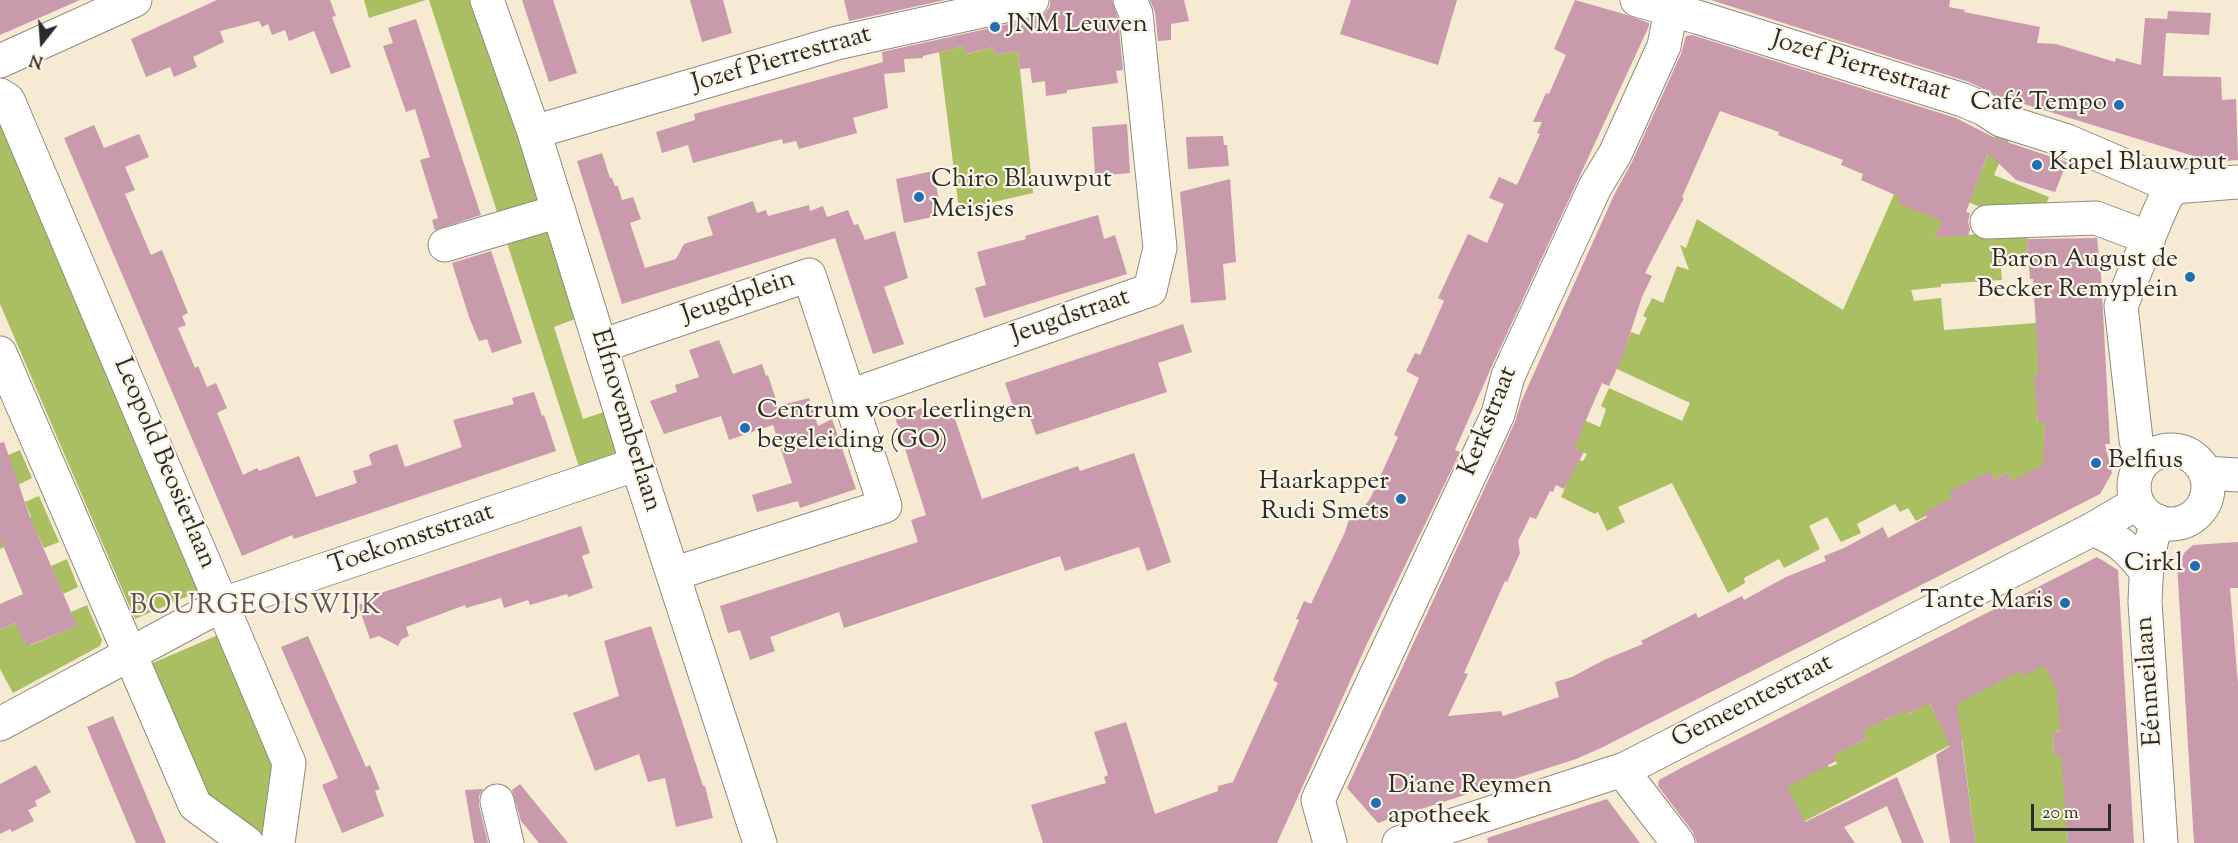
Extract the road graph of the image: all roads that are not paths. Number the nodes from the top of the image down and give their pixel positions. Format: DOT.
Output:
graph roads {
  1 [pos="135,0"];
  2 [pos="487,0"];
  3 [pos="1032,0"];
  4 [pos="1130,0"];
  5 [pos="1637,0"];
  6 [pos="1672,4"];
  7 [pos="0,61"];
  8 [pos="0,96"];
  9 [pos="534,132"];
  10 [pos="2238,182"];
  11 [pos="2174,187"];
  12 [pos="559,211"];
  13 [pos="1987,222"];
  14 [pos="2149,238"];
  15 [pos="446,245"];
  16 [pos="601,346"];
  17 [pos="0,353"];
  18 [pos="850,396"];
  19 [pos="2143,463"];
  20 [pos="637,464"];
  21 [pos="2238,476"];
  22 [pos="2217,487"];
  23 [pos="2148,512"];
  24 [pos="2093,529"];
  25 [pos="2146,571"];
  26 [pos="673,574"];
  27 [pos="223,604"];
  28 [pos="129,654"];
  29 [pos="0,724"];
  30 [pos="1625,769"];
  31 [pos="497,801"];
  32 [pos="247,843"];
  33 [pos="278,843"];
  34 [pos="507,843"];
  35 [pos="760,843"];
  36 [pos="1330,843"];
  37 [pos="1399,843"];
  38 [pos="1678,843"];
  39 [pos="2161,843"];
  1 -- 7 [label="street"];
  2 -- 9 [label="street, Elfnovemberlaan"];
  3 -- 9 [label="street, Jozef Pierrestraat"];
  4 -- 18 [label="street, Jeugdstraat"];
  5 -- 6 [label="street, Jozef Pierrestraat"];
  6 -- 11 [label="street, Jozef Pierrestraat"];
  6 -- 36 [label="street, Kerkstraat"];
  8 -- 27 [label="street, Leopold Beosierlaan"];
  9 -- 12 [label="street, Elfnovemberlaan"];
  10 -- 11 [label="street"];
  11 -- 14 [label="street"];
  12 -- 15 [label="street"];
  12 -- 16 [label="street, Elfnovemberlaan"];
  13 -- 14 [label="street"];
  14 -- 19 [label="street"];
  16 -- 18 [label="street, Jeugdplein"];
  16 -- 20 [label="street, Elfnovemberlaan"];
  17 -- 28 [label="street"];
  18 -- 26 [label="street, Jeugdplein"];
  19 -- 22 [label="street"];
  19 -- 23 [label="street"];
  20 -- 26 [label="street, Elfnovemberlaan"];
  20 -- 27 [label="street, Toekomststraat"];
  21 -- 22 [label="street"];
  22 -- 23 [label="street"];
  23 -- 24 [label="street, Gemeentestraat"];
  23 -- 25 [label="street, Eénmeilaan"];
  24 -- 25 [label="street"];
  24 -- 30 [label="street, Gemeentestraat"];
  25 -- 39 [label="street, Eénmeilaan"];
  26 -- 35 [label="street, Elfnovemberlaan"];
  27 -- 28 [label="street, Toekomststraat"];
  27 -- 33 [label="street, Leopold Beosierlaan"];
  28 -- 29 [label="street, Toekomststraat"];
  28 -- 32 [label="street"];
  30 -- 37 [label="street, Gemeentestraat"];
  30 -- 38 [label="street"];
  31 -- 34 [label="street"];
}
